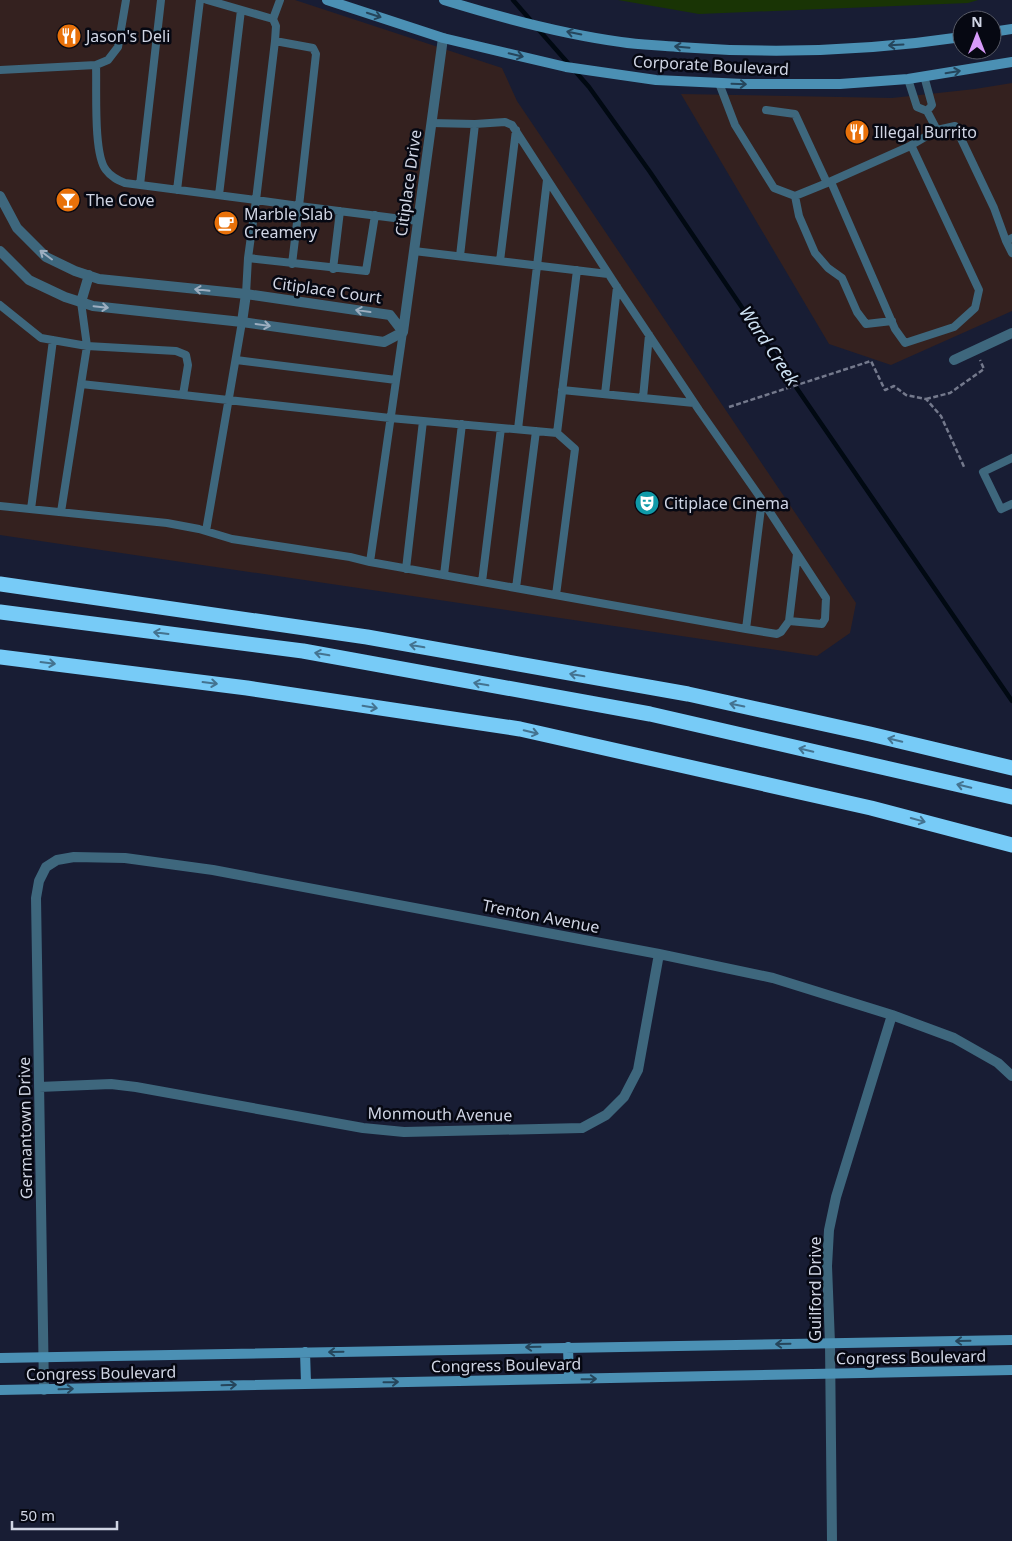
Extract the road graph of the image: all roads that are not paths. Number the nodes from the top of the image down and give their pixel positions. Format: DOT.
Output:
graph roads {
  1 [pos="126,0"];
  2 [pos="161,0"];
  3 [pos="200,0"];
  4 [pos="207,0"];
  5 [pos="280,0"];
  6 [pos="328,0"];
  7 [pos="444,0"];
  8 [pos="241,10"];
  9 [pos="273,19"];
  10 [pos="443,38"];
  11 [pos="952,38"];
  12 [pos="275,41"];
  13 [pos="1012,62"];
  14 [pos="96,65"];
  15 [pos="0,70"];
  16 [pos="924,76"];
  17 [pos="908,79"];
  18 [pos="719,83"];
  19 [pos="766,110"];
  20 [pos="927,111"];
  21 [pos="431,123"];
  22 [pos="475,124"];
  23 [pos="516,130"];
  24 [pos="937,130"];
  25 [pos="911,145"];
  26 [pos="547,180"];
  27 [pos="829,182"];
  28 [pos="140,184"];
  29 [pos="177,190"];
  30 [pos="0,196"];
  31 [pos="219,196"];
  32 [pos="795,196"];
  33 [pos="256,200"];
  34 [pos="299,206"];
  35 [pos="340,211"];
  36 [pos="3,213"];
  37 [pos="374,215"];
  38 [pos="418,221"];
  39 [pos="1009,240"];
  40 [pos="0,251"];
  41 [pos="414,251"];
  42 [pos="1012,253"];
  43 [pos="460,256"];
  44 [pos="248,258"];
  45 [pos="500,261"];
  46 [pos="292,264"];
  47 [pos="537,265"];
  48 [pos="333,269"];
  49 [pos="577,270"];
  50 [pos="608,274"];
  51 [pos="89,275"];
  52 [pos="616,287"];
  53 [pos="246,294"];
  54 [pos="81,302"];
  55 [pos="0,305"];
  56 [pos="892,321"];
  57 [pos="242,322"];
  58 [pos="403,332"];
  59 [pos="1012,333"];
  60 [pos="648,335"];
  61 [pos="53,340"];
  62 [pos="87,346"];
  63 [pos="236,360"];
  64 [pos="954,360"];
  65 [pos="396,380"];
  66 [pos="81,384"];
  67 [pos="562,390"];
  68 [pos="605,394"];
  69 [pos="183,395"];
  70 [pos="643,398"];
  71 [pos="229,400"];
  72 [pos="694,403"];
  73 [pos="390,418"];
  74 [pos="423,421"];
  75 [pos="462,424"];
  76 [pos="501,428"];
  77 [pos="518,429"];
  78 [pos="536,431"];
  79 [pos="557,433"];
  80 [pos="1012,458"];
  81 [pos="762,500"];
  82 [pos="1012,504"];
  83 [pos="0,506"];
  84 [pos="31,509"];
  85 [pos="61,512"];
  86 [pos="206,531"];
  87 [pos="797,554"];
  88 [pos="370,562"];
  89 [pos="406,569"];
  90 [pos="444,575"];
  91 [pos="482,582"];
  92 [pos="0,584"];
  93 [pos="516,588"];
  94 [pos="556,595"];
  95 [pos="0,612"];
  96 [pos="789,621"];
  97 [pos="746,629"];
  98 [pos="0,657"];
  99 [pos="1012,768"];
  100 [pos="1012,797"];
  101 [pos="1012,845"];
  102 [pos="46,867"];
  103 [pos="659,954"];
  104 [pos="892,1015"];
  105 [pos="1012,1076"];
  106 [pos="39,1087"];
  107 [pos="1012,1340"];
  108 [pos="830,1343"];
  109 [pos="568,1347"];
  110 [pos="305,1352"];
  111 [pos="44,1357"];
  112 [pos="0,1358"];
  113 [pos="1012,1370"];
  114 [pos="831,1373"];
  115 [pos="569,1379"];
  116 [pos="306,1383"];
  117 [pos="0,1390"];
  118 [pos="44,1390"];
  119 [pos="832,1541"];
  1 -- 14 [label="lane"];
  2 -- 28 [label="lane"];
  3 -- 29 [label="lane"];
  4 -- 8 [label="lane"];
  5 -- 9 [label="lane"];
  6 -- 10 [label="street, Corporate Boulevard, one-way"];
  11 -- 7 [label="street, Corporate Boulevard, one-way"];
  8 -- 9 [label="lane"];
  8 -- 31 [label="lane"];
  9 -- 12 [label="lane"];
  10 -- 18 [label="street, Corporate Boulevard, one-way"];
  10 -- 21 [label="street, Citiplace Drive"];
  12 -- 33 [label="lane"];
  12 -- 34 [label="lane"];
  16 -- 13 [label="street, Corporate Boulevard, one-way"];
  14 -- 15 [label="lane"];
  14 -- 28 [label="lane"];
  16 -- 17 [label="street, Corporate Boulevard"];
  16 -- 20 [label="lane"];
  18 -- 17 [label="street, Corporate Boulevard, one-way"];
  17 -- 20 [label="lane"];
  18 -- 32 [label="lane"];
  19 -- 27 [label="lane"];
  20 -- 24 [label="lane"];
  21 -- 22 [label="lane"];
  21 -- 38 [label="street, Citiplace Drive"];
  22 -- 23 [label="lane"];
  22 -- 43 [label="lane"];
  23 -- 26 [label="lane"];
  23 -- 45 [label="lane"];
  24 -- 25 [label="lane"];
  24 -- 39 [label="lane"];
  25 -- 27 [label="lane"];
  25 -- 56 [label="lane"];
  26 -- 47 [label="lane"];
  26 -- 50 [label="lane"];
  27 -- 32 [label="lane"];
  27 -- 56 [label="lane"];
  28 -- 29 [label="lane"];
  29 -- 31 [label="lane"];
  30 -- 36 [label="street, Citiplace Court"];
  31 -- 33 [label="lane"];
  32 -- 56 [label="lane"];
  33 -- 34 [label="lane"];
  33 -- 44 [label="lane"];
  34 -- 35 [label="lane"];
  34 -- 46 [label="lane"];
  35 -- 37 [label="lane"];
  35 -- 48 [label="lane"];
  51 -- 36 [label="street, Citiplace Court, one-way"];
  37 -- 38 [label="lane"];
  37 -- 48 [label="lane"];
  38 -- 41 [label="street, Citiplace Drive"];
  39 -- 42 [label="lane"];
  40 -- 54 [label="street"];
  41 -- 43 [label="lane"];
  41 -- 58 [label="street, Citiplace Drive"];
  43 -- 45 [label="lane"];
  44 -- 46 [label="lane"];
  44 -- 53 [label="lane"];
  45 -- 47 [label="lane"];
  46 -- 48 [label="lane"];
  47 -- 49 [label="lane"];
  47 -- 77 [label="lane"];
  49 -- 50 [label="lane"];
  49 -- 67 [label="lane"];
  50 -- 52 [label="lane"];
  53 -- 51 [label="street, Citiplace Court, one-way"];
  51 -- 54 [label="street"];
  52 -- 60 [label="lane"];
  52 -- 68 [label="lane"];
  53 -- 57 [label="street"];
  58 -- 53 [label="street, Citiplace Court, one-way"];
  54 -- 57 [label="street, one-way"];
  54 -- 62 [label="lane"];
  55 -- 61 [label="lane"];
  57 -- 58 [label="street, one-way"];
  57 -- 63 [label="lane"];
  58 -- 65 [label="lane"];
  59 -- 64 [label="street"];
  60 -- 70 [label="lane"];
  60 -- 72 [label="lane"];
  61 -- 62 [label="lane"];
  61 -- 84 [label="lane"];
  62 -- 66 [label="lane"];
  62 -- 69 [label="lane"];
  63 -- 65 [label="lane"];
  63 -- 71 [label="lane"];
  65 -- 73 [label="lane"];
  66 -- 69 [label="lane"];
  66 -- 85 [label="lane"];
  67 -- 68 [label="lane"];
  67 -- 79 [label="lane"];
  68 -- 70 [label="lane"];
  69 -- 71 [label="lane"];
  70 -- 72 [label="lane"];
  71 -- 73 [label="lane"];
  71 -- 86 [label="lane"];
  72 -- 81 [label="lane"];
  73 -- 74 [label="lane"];
  73 -- 88 [label="lane"];
  74 -- 75 [label="lane"];
  74 -- 89 [label="lane"];
  75 -- 76 [label="lane"];
  75 -- 90 [label="lane"];
  76 -- 77 [label="lane"];
  76 -- 91 [label="lane"];
  77 -- 78 [label="lane"];
  78 -- 79 [label="lane"];
  78 -- 93 [label="lane"];
  79 -- 94 [label="lane"];
  80 -- 82 [label="lane"];
  81 -- 87 [label="lane"];
  81 -- 97 [label="lane"];
  83 -- 84 [label="lane"];
  84 -- 85 [label="lane"];
  85 -- 86 [label="lane"];
  86 -- 88 [label="lane"];
  87 -- 96 [label="lane"];
  87 -- 96 [label="lane"];
  88 -- 89 [label="lane"];
  89 -- 90 [label="lane"];
  90 -- 91 [label="lane"];
  91 -- 93 [label="lane"];
  99 -- 92 [label="highway, one-way"];
  93 -- 94 [label="lane"];
  94 -- 97 [label="lane"];
  100 -- 95 [label="highway, one-way"];
  96 -- 97 [label="lane"];
  98 -- 101 [label="highway, one-way"];
  102 -- 103 [label="street, Trenton Avenue"];
  102 -- 106 [label="street, Germantown Drive"];
  103 -- 104 [label="street, Trenton Avenue"];
  103 -- 106 [label="street, Monmouth Avenue"];
  104 -- 105 [label="street, Trenton Avenue"];
  104 -- 108 [label="street, Guilford Drive"];
  106 -- 111 [label="street, Germantown Drive"];
  107 -- 108 [label="street, Congress Boulevard, one-way"];
  108 -- 109 [label="street, Congress Boulevard, one-way"];
  108 -- 114 [label="street, Guilford Drive"];
  109 -- 110 [label="street, Congress Boulevard, one-way"];
  109 -- 115 [label="street"];
  110 -- 111 [label="street, Congress Boulevard"];
  110 -- 116 [label="street"];
  111 -- 112 [label="street, Congress Boulevard"];
  111 -- 118 [label="street, Germantown Drive"];
  113 -- 114 [label="street, Congress Boulevard"];
  115 -- 114 [label="street, Congress Boulevard, one-way"];
  114 -- 119 [label="street, Guilford Drive"];
  116 -- 115 [label="street, Congress Boulevard, one-way"];
  118 -- 116 [label="street, Congress Boulevard, one-way"];
  117 -- 118 [label="street, Congress Boulevard"];
}
